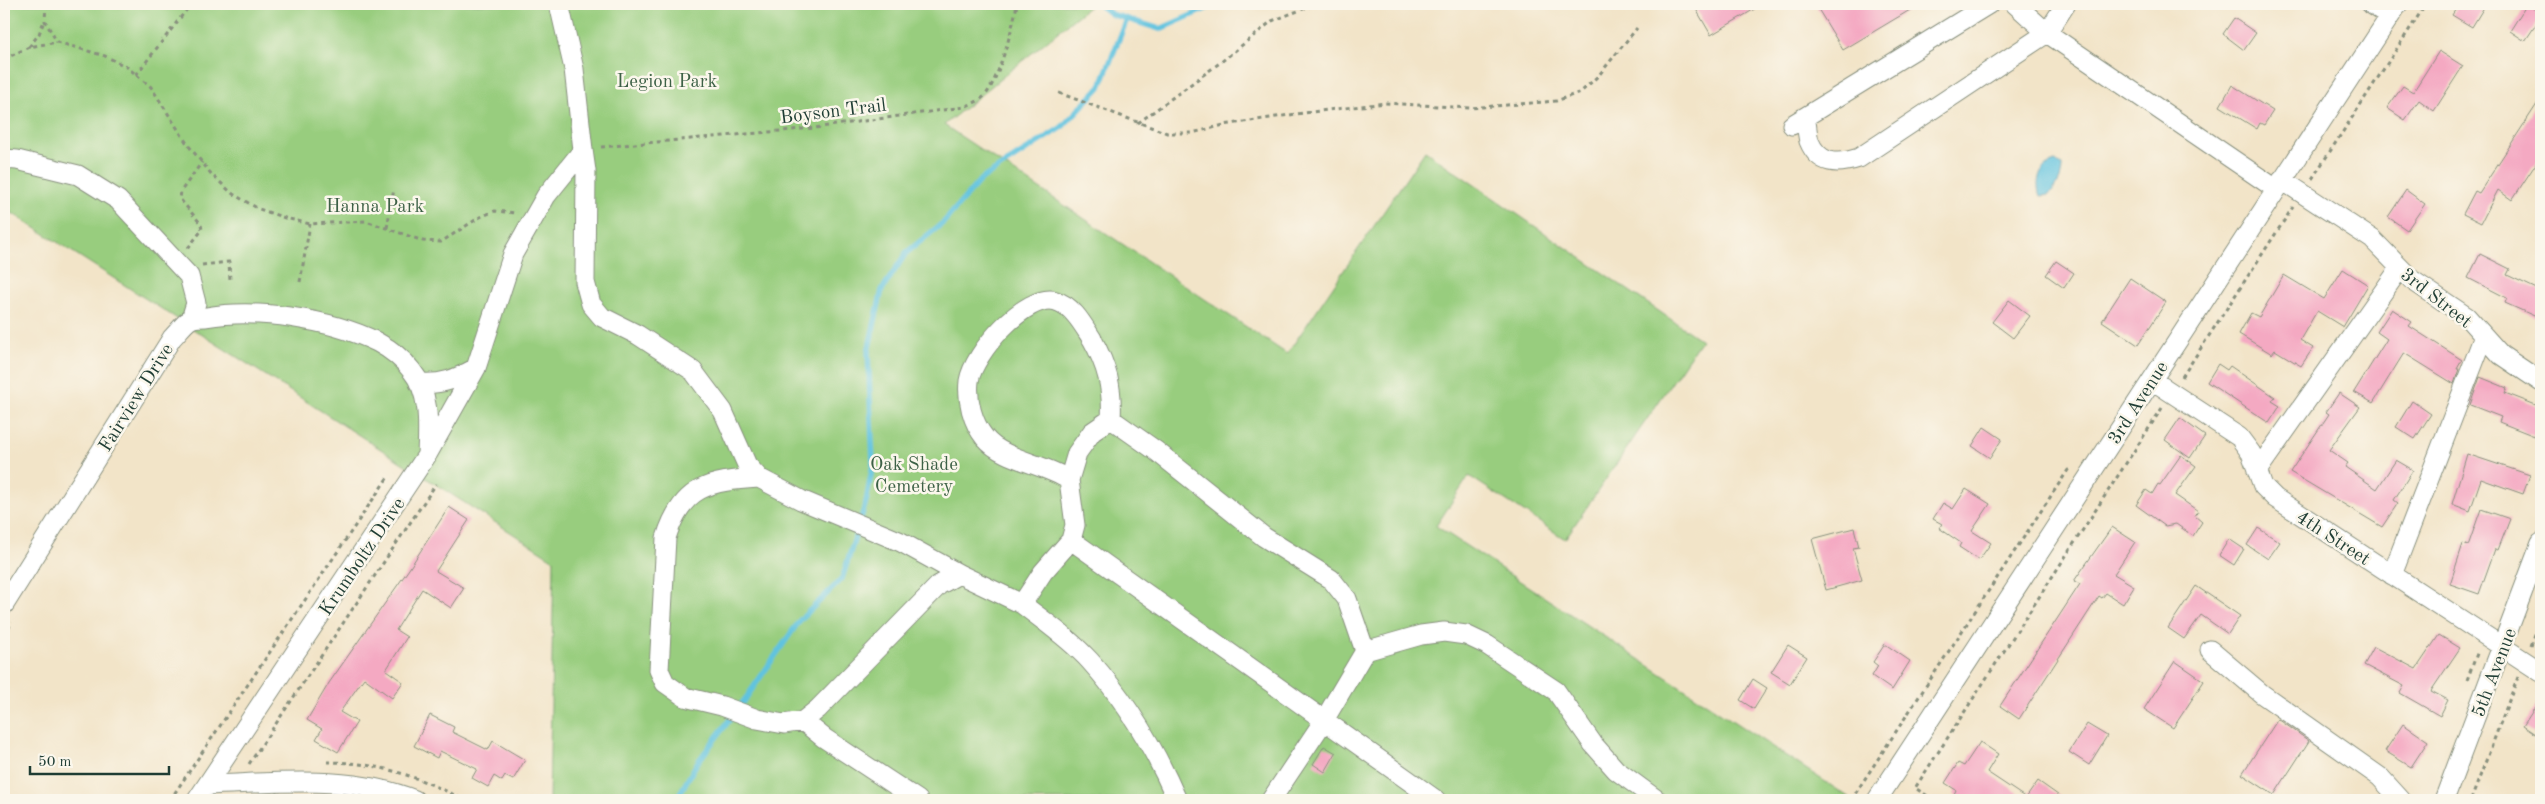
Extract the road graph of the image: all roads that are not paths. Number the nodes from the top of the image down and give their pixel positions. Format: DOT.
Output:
graph roads {
  1 [pos="559,4"];
  2 [pos="1989,4"];
  3 [pos="2015,4"];
  4 [pos="2066,4"];
  5 [pos="2371,4"];
  6 [pos="2394,10"];
  7 [pos="2047,33"];
  8 [pos="583,150"];
  9 [pos="4,159"];
  10 [pos="2279,185"];
  11 [pos="2400,268"];
  12 [pos="191,319"];
  13 [pos="2484,336"];
  14 [pos="476,368"];
  15 [pos="2152,380"];
  16 [pos="419,382"];
  17 [pos="2541,382"];
  18 [pos="1111,419"];
  19 [pos="427,455"];
  20 [pos="2256,471"];
  21 [pos="759,478"];
  22 [pos="1068,480"];
  23 [pos="1070,540"];
  24 [pos="2541,543"];
  25 [pos="959,574"];
  26 [pos="2392,575"];
  27 [pos="1022,604"];
  28 [pos="4,605"];
  29 [pos="2502,646"];
  30 [pos="2210,650"];
  31 [pos="1365,651"];
  32 [pos="2534,675"];
  33 [pos="803,721"];
  34 [pos="1323,722"];
  35 [pos="202,792"];
  36 [pos="1884,798"];
  37 [pos="416,800"];
  38 [pos="918,800"];
  39 [pos="1177,800"];
  40 [pos="1271,800"];
  41 [pos="1436,800"];
  42 [pos="1657,800"];
  43 [pos="2401,800"];
  44 [pos="2444,800"];
  1 -- 8 [label="street"];
  2 -- 7 [label="street"];
  3 -- 7 [label="street, 3rd Street"];
  4 -- 7 [label="street"];
  5 -- 6 [label="street"];
  6 -- 10 [label="street, 3rd Avenue"];
  7 -- 10 [label="street, 3rd Street"];
  8 -- 14 [label="street, Krumboltz Drive"];
  8 -- 21 [label="street"];
  9 -- 12 [label="street"];
  10 -- 11 [label="street, 3rd Street"];
  10 -- 15 [label="street, 3rd Avenue"];
  11 -- 13 [label="street, 3rd Street"];
  11 -- 20 [label="street"];
  12 -- 16 [label="street"];
  12 -- 28 [label="street, Fairview Drive"];
  13 -- 17 [label="street, 3rd Street"];
  13 -- 26 [label="street"];
  14 -- 16 [label="street"];
  14 -- 19 [label="street, Krumboltz Drive"];
  15 -- 20 [label="street, 4th Street"];
  15 -- 36 [label="street, 3rd Avenue"];
  16 -- 19 [label="street"];
  18 -- 22 [label="street"];
  18 -- 22 [label="street"];
  18 -- 31 [label="street"];
  19 -- 35 [label="street, Krumboltz Drive"];
  20 -- 26 [label="street, 4th Street"];
  21 -- 25 [label="street"];
  21 -- 33 [label="street"];
  22 -- 23 [label="street"];
  23 -- 27 [label="street"];
  23 -- 34 [label="street"];
  24 -- 29 [label="street, 5th Avenue"];
  25 -- 27 [label="street"];
  25 -- 33 [label="street"];
  26 -- 29 [label="street, 4th Street"];
  27 -- 39 [label="street"];
  29 -- 32 [label="street, 4th Street"];
  29 -- 44 [label="street, 5th Avenue"];
  30 -- 43 [label="street"];
  31 -- 34 [label="street"];
  31 -- 42 [label="street"];
  33 -- 38 [label="street"];
  34 -- 40 [label="street"];
  34 -- 41 [label="street"];
  35 -- 37 [label="street"];
}
